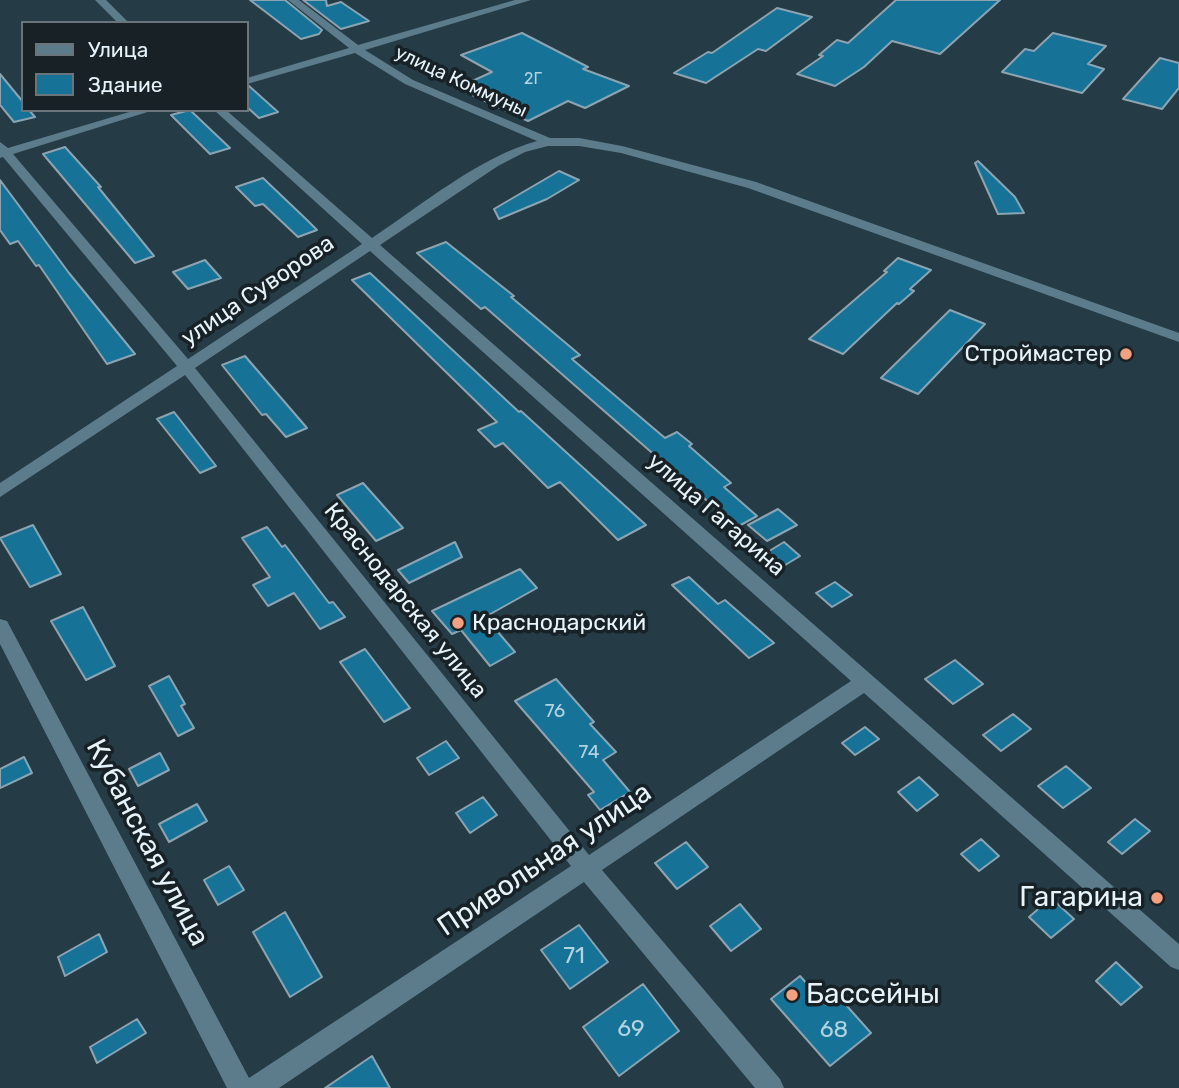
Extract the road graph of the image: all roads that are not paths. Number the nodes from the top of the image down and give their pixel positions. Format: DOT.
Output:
graph roads {
  1 [pos="100,0"];
  2 [pos="293,0"];
  3 [pos="487,0"];
  4 [pos="526,0"];
  5 [pos="498,8"];
  6 [pos="122,21"];
  7 [pos="355,48"];
  8 [pos="248,81"];
  9 [pos="142,112"];
  10 [pos="221,112"];
  11 [pos="548,142"];
  12 [pos="2,151"];
  13 [pos="371,243"];
  14 [pos="1179,338"];
  15 [pos="186,367"];
  16 [pos="0,491"];
  17 [pos="0,626"];
  18 [pos="867,681"];
  19 [pos="586,868"];
  20 [pos="1179,959"];
  21 [pos="241,1088"];
  22 [pos="257,1088"];
  23 [pos="771,1088"];
  1 -- 6 [label="street"];
  2 -- 7 [label="street, улица Коммуны"];
  3 -- 5 [label="street"];
  4 -- 5 [label="street"];
  5 -- 7 [label="street"];
  7 -- 8 [label="street"];
  7 -- 11 [label="street, улица Коммуны"];
  9 -- 12 [label="street"];
  10 -- 13 [label="street, улица Гагарина"];
  11 -- 13 [label="street, улица Суворова"];
  11 -- 14 [label="street"];
  12 -- 15 [label="street, Краснодарская улица"];
  13 -- 15 [label="street, улица Суворова"];
  13 -- 18 [label="street, улица Гагарина"];
  15 -- 16 [label="street, улица Суворова"];
  15 -- 19 [label="street, Краснодарская улица"];
  17 -- 21 [label="street, Кубанская улица"];
  18 -- 19 [label="street, Привольная улица"];
  18 -- 20 [label="street, улица Гагарина"];
  19 -- 22 [label="street, Привольная улица"];
  19 -- 23 [label="street, Краснодарская улица"];
}
